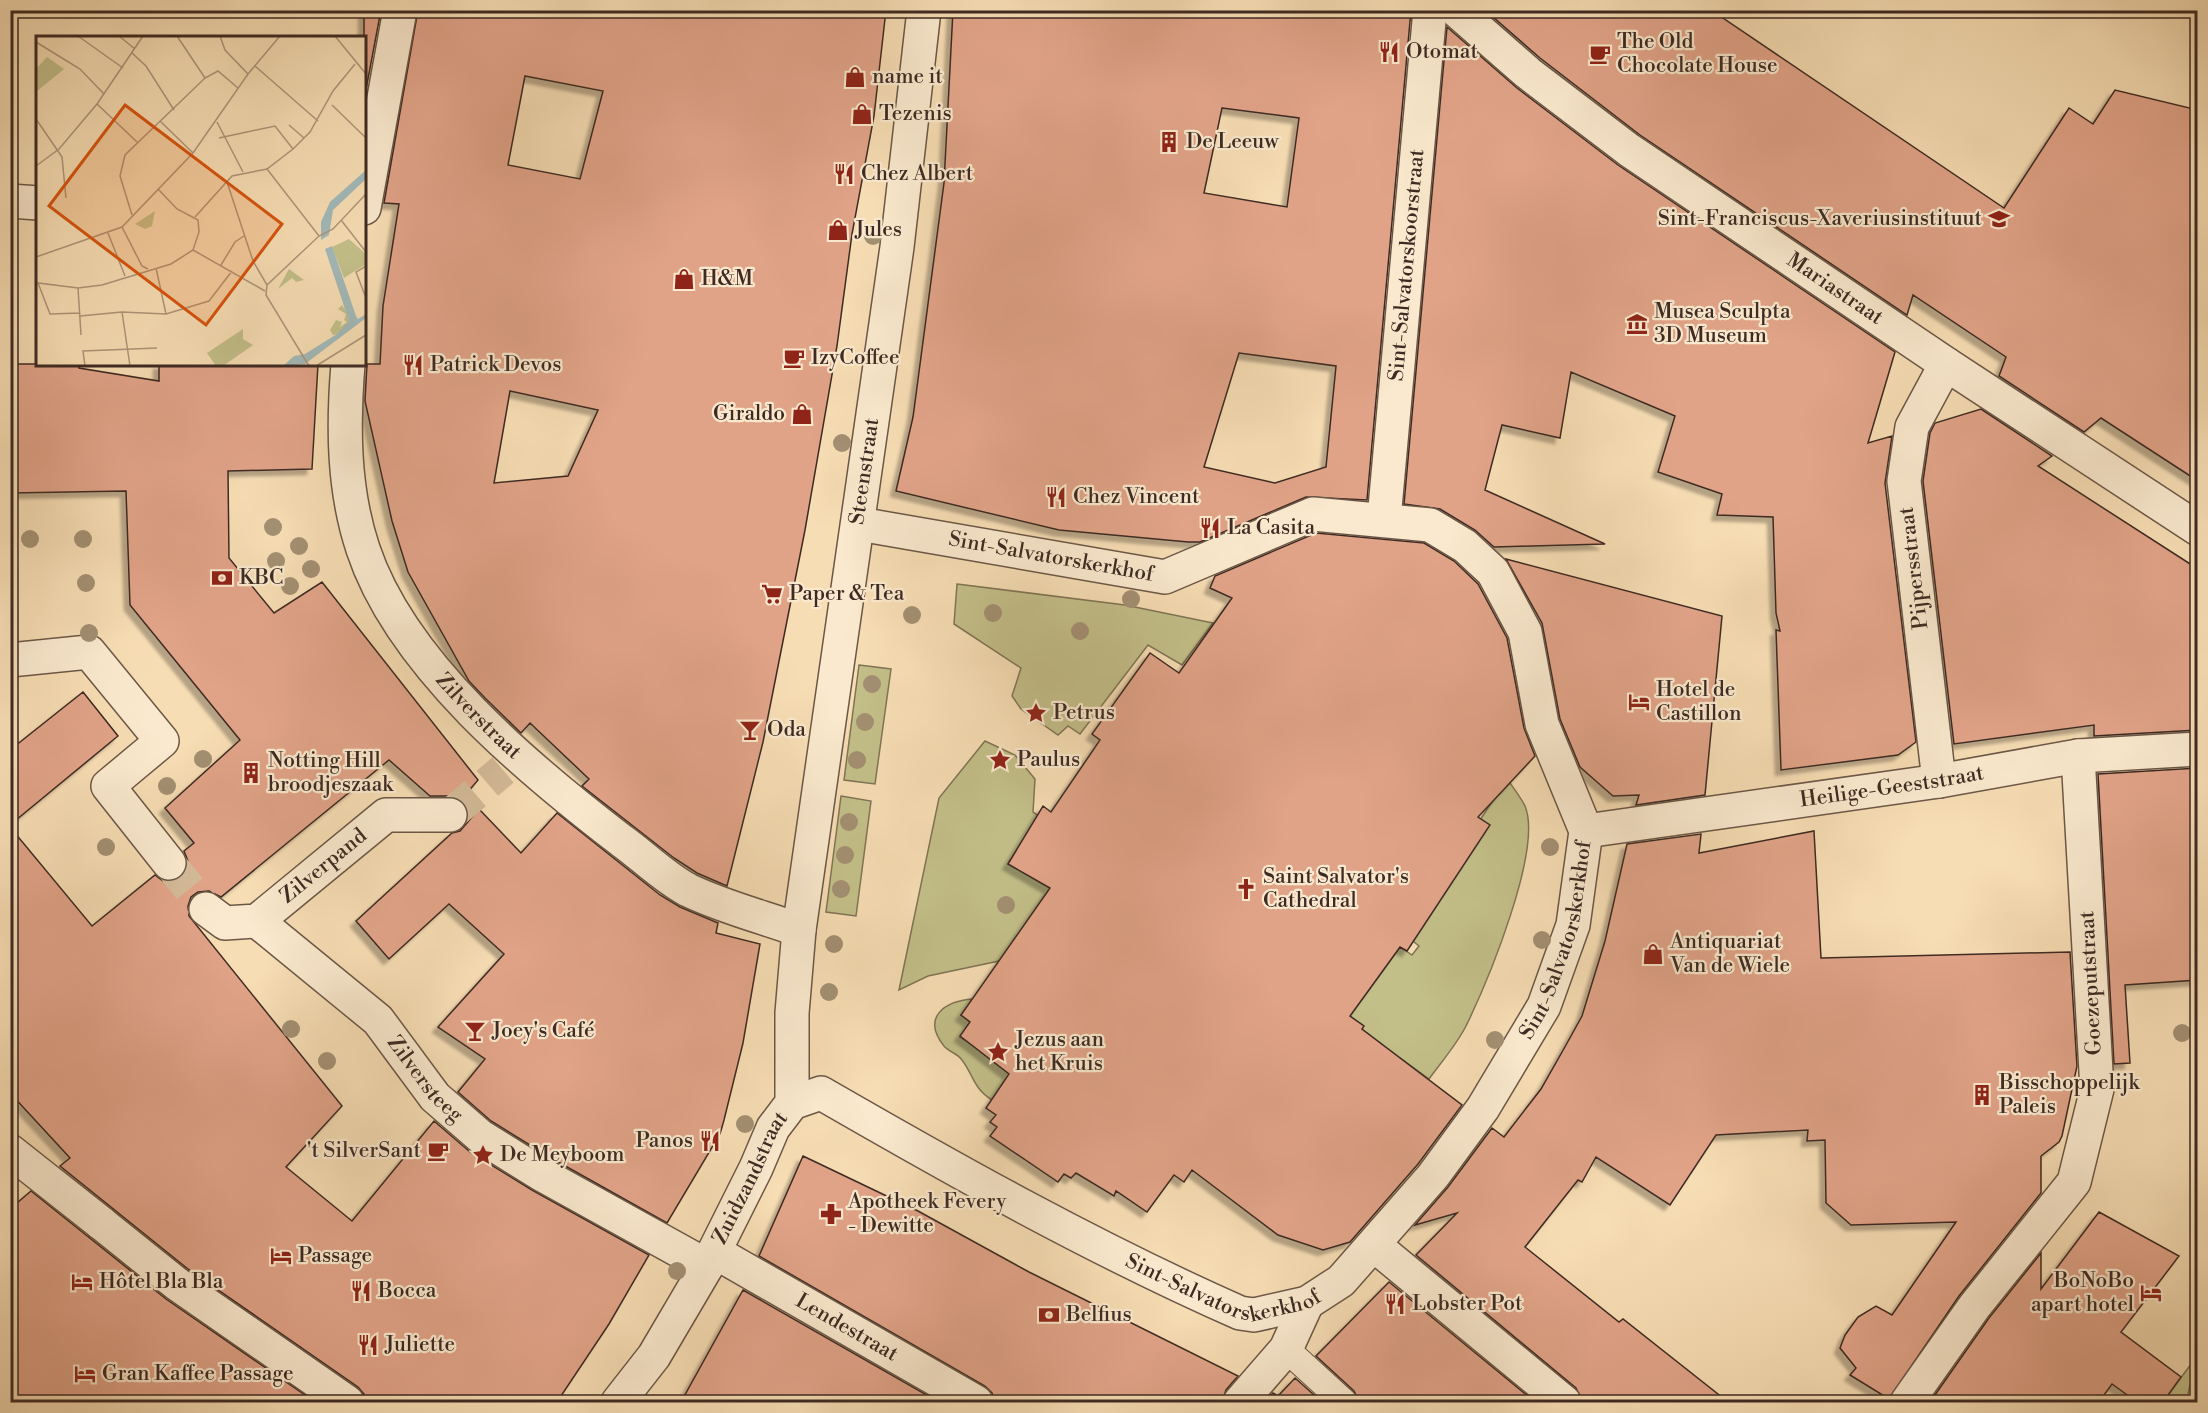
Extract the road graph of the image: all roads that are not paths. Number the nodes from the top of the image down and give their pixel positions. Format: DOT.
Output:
graph roads {
  1 [pos="400,10"];
  2 [pos="924,10"];
  3 [pos="1430,10"];
  4 [pos="1456,10"];
  5 [pos="366,197"];
  6 [pos="10,201"];
  7 [pos="36,203"];
  8 [pos="1946,364"];
  9 [pos="348,366"];
  10 [pos="1384,519"];
  11 [pos="859,524"];
  12 [pos="2198,529"];
  13 [pos="10,660"];
  14 [pos="2198,749"];
  15 [pos="2078,756"];
  16 [pos="1939,781"];
  17 [pos="450,815"];
  18 [pos="1586,831"];
  19 [pos="169,864"];
  20 [pos="206,909"];
  21 [pos="257,921"];
  22 [pos="799,930"];
  23 [pos="792,1103"];
  24 [pos="10,1151"];
  25 [pos="1374,1245"];
  26 [pos="712,1259"];
  27 [pos="1307,1303"];
  28 [pos="1286,1349"];
  29 [pos="347,1402"];
  30 [pos="618,1402"];
  31 [pos="976,1402"];
  32 [pos="1239,1402"];
  33 [pos="1344,1402"];
  34 [pos="1564,1402"];
  35 [pos="1907,1402"];
  1 -- 5 [label="street"];
  2 -- 11 [label="street, Steenstraat"];
  3 -- 10 [label="street, Sint-Salvatorskoorstraat"];
  4 -- 8 [label="street, Mariastraat"];
  6 -- 7 [label="street"];
  8 -- 12 [label="street, Mariastraat"];
  8 -- 16 [label="street, Pijpersstraat"];
  9 -- 22 [label="street, Zilverstraat"];
  10 -- 11 [label="street, Sint-Salvatorskerkhof"];
  10 -- 18 [label="street, Sint-Salvatorskerkhof"];
  11 -- 22 [label="street, Steenstraat"];
  13 -- 19 [label="street"];
  14 -- 15 [label="street, Heilige-Geeststraat"];
  15 -- 16 [label="street, Heilige-Geeststraat"];
  15 -- 35 [label="street, Goezeputstraat"];
  16 -- 18 [label="street, Heilige-Geeststraat"];
  17 -- 21 [label="street, Zilverpand"];
  18 -- 25 [label="street, Sint-Salvatorskerkhof"];
  20 -- 21 [label="street"];
  21 -- 26 [label="street, Zilversteeg"];
  22 -- 23 [label="street, Zuidzandstraat"];
  23 -- 26 [label="street, Zuidzandstraat"];
  23 -- 27 [label="street, Sint-Salvatorskerkhof"];
  24 -- 29 [label="street"];
  25 -- 27 [label="street, Sint-Salvatorskerkhof"];
  25 -- 34 [label="street"];
  26 -- 30 [label="street, Zuidzandstraat"];
  26 -- 31 [label="street, Lendestraat"];
  27 -- 28 [label="street"];
  28 -- 32 [label="street"];
  28 -- 33 [label="lane"];
}
